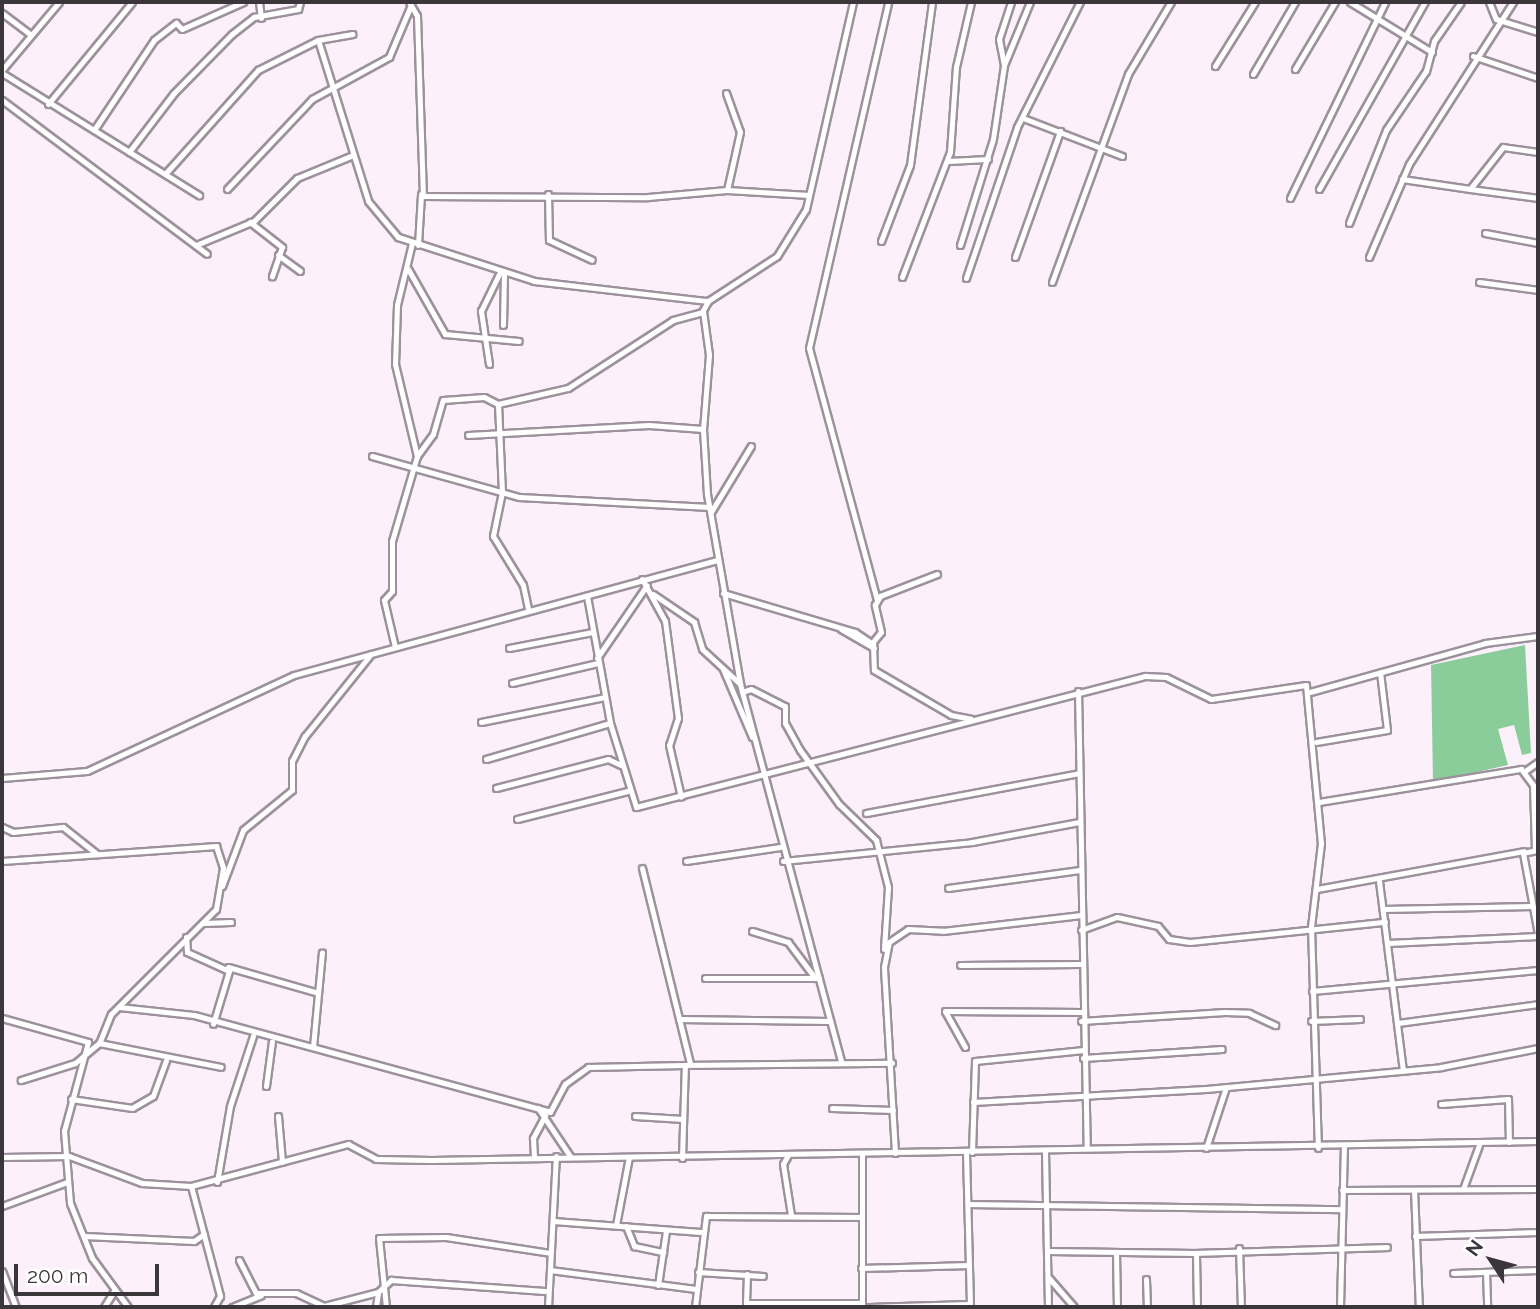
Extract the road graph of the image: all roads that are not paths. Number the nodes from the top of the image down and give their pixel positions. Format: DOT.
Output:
graph roads {
  1 [pos="59,2"];
  2 [pos="132,2"];
  3 [pos="243,2"];
  4 [pos="259,2"];
  5 [pos="300,2"];
  6 [pos="853,2"];
  7 [pos="888,2"];
  8 [pos="932,2"];
  9 [pos="971,2"];
  10 [pos="1011,2"];
  11 [pos="1030,2"];
  12 [pos="1080,2"];
  13 [pos="1171,2"];
  14 [pos="1255,2"];
  15 [pos="1295,2"];
  16 [pos="1335,2"];
  17 [pos="1350,2"];
  18 [pos="1385,2"];
  19 [pos="1425,2"];
  20 [pos="1461,2"];
  21 [pos="1489,2"];
  22 [pos="1513,2"];
  23 [pos="410,4"];
  24 [pos="2,13"];
  25 [pos="261,18"];
  26 [pos="1378,19"];
  27 [pos="1496,19"];
  28 [pos="1538,32"];
  29 [pos="29,33"];
  30 [pos="352,34"];
  31 [pos="1410,34"];
  32 [pos="318,40"];
  33 [pos="1432,52"];
  34 [pos="1473,56"];
  35 [pos="1004,65"];
  36 [pos="1215,66"];
  37 [pos="1295,69"];
  38 [pos="2,71"];
  39 [pos="1253,74"];
  40 [pos="1538,78"];
  41 [pos="332,86"];
  42 [pos="726,93"];
  43 [pos="2,100"];
  44 [pos="48,104"];
  45 [pos="1023,118"];
  46 [pos="94,130"];
  47 [pos="1060,131"];
  48 [pos="1099,147"];
  49 [pos="129,152"];
  50 [pos="1538,152"];
  51 [pos="353,155"];
  52 [pos="1122,156"];
  53 [pos="988,159"];
  54 [pos="948,161"];
  55 [pos="165,174"];
  56 [pos="1402,178"];
  57 [pos="227,189"];
  58 [pos="1319,189"];
  59 [pos="1470,189"];
  60 [pos="727,190"];
  61 [pos="421,194"];
  62 [pos="548,194"];
  63 [pos="200,195"];
  64 [pos="809,195"];
  65 [pos="1290,198"];
  66 [pos="1538,198"];
  67 [pos="250,222"];
  68 [pos="1349,223"];
  69 [pos="1485,233"];
  70 [pos="881,241"];
  71 [pos="1538,243"];
  72 [pos="415,244"];
  73 [pos="196,245"];
  74 [pos="960,246"];
  75 [pos="207,254"];
  76 [pos="278,255"];
  77 [pos="1015,257"];
  78 [pos="1369,257"];
  79 [pos="592,261"];
  80 [pos="408,267"];
  81 [pos="300,271"];
  82 [pos="502,272"];
  83 [pos="272,276"];
  84 [pos="902,277"];
  85 [pos="966,278"];
  86 [pos="1052,282"];
  87 [pos="1479,282"];
  88 [pos="1538,290"];
  89 [pos="708,301"];
  90 [pos="703,311"];
  91 [pos="503,325"];
  92 [pos="485,339"];
  93 [pos="519,341"];
  94 [pos="489,364"];
  95 [pos="498,404"];
  96 [pos="704,429"];
  97 [pos="501,431"];
  98 [pos="468,435"];
  99 [pos="751,446"];
  100 [pos="372,456"];
  101 [pos="417,456"];
  102 [pos="415,470"];
  103 [pos="502,492"];
  104 [pos="711,510"];
  105 [pos="717,560"];
  106 [pos="937,574"];
  107 [pos="645,578"];
  108 [pos="720,583"];
  109 [pos="648,589"];
  110 [pos="723,593"];
  111 [pos="732,593"];
  112 [pos="587,596"];
  113 [pos="877,600"];
  114 [pos="528,608"];
  115 [pos="592,632"];
  116 [pos="1538,636"];
  117 [pos="873,645"];
  118 [pos="395,647"];
  119 [pos="509,648"];
  120 [pos="371,654"];
  121 [pos="598,660"];
  122 [pos="723,670"];
  123 [pos="1380,672"];
  124 [pos="512,683"];
  125 [pos="740,684"];
  126 [pos="1078,691"];
  127 [pos="742,692"];
  128 [pos="1310,692"];
  129 [pos="605,697"];
  130 [pos="977,720"];
  131 [pos="481,722"];
  132 [pos="610,723"];
  133 [pos="757,742"];
  134 [pos="1316,743"];
  135 [pos="486,759"];
  136 [pos="812,762"];
  137 [pos="1538,762"];
  138 [pos="621,765"];
  139 [pos="1525,771"];
  140 [pos="1079,773"];
  141 [pos="766,774"];
  142 [pos="2,778"];
  143 [pos="677,778"];
  144 [pos="496,788"];
  145 [pos="628,791"];
  146 [pos="681,797"];
  147 [pos="672,798"];
  148 [pos="1319,802"];
  149 [pos="866,813"];
  150 [pos="517,819"];
  151 [pos="1079,822"];
  152 [pos="2,827"];
  153 [pos="880,846"];
  154 [pos="780,847"];
  155 [pos="1537,850"];
  156 [pos="1524,851"];
  157 [pos="97,854"];
  158 [pos="2,861"];
  159 [pos="686,861"];
  160 [pos="783,861"];
  161 [pos="642,868"];
  162 [pos="1080,870"];
  163 [pos="1379,881"];
  164 [pos="222,886"];
  165 [pos="948,888"];
  166 [pos="1317,889"];
  167 [pos="1532,906"];
  168 [pos="1383,909"];
  169 [pos="1081,915"];
  170 [pos="231,922"];
  171 [pos="1385,922"];
  172 [pos="204,923"];
  173 [pos="1311,927"];
  174 [pos="1081,930"];
  175 [pos="752,931"];
  176 [pos="1538,935"];
  177 [pos="186,937"];
  178 [pos="1388,943"];
  179 [pos="322,952"];
  180 [pos="884,953"];
  181 [pos="1080,964"];
  182 [pos="960,965"];
  183 [pos="227,967"];
  184 [pos="1538,970"];
  185 [pos="705,978"];
  186 [pos="817,978"];
  187 [pos="1393,979"];
  188 [pos="1312,991"];
  189 [pos="315,992"];
  190 [pos="1538,1004"];
  191 [pos="119,1007"];
  192 [pos="1082,1012"];
  193 [pos="2,1018"];
  194 [pos="679,1019"];
  195 [pos="1360,1019"];
  196 [pos="829,1021"];
  197 [pos="1082,1021"];
  198 [pos="1311,1021"];
  199 [pos="213,1024"];
  200 [pos="1398,1024"];
  201 [pos="1276,1025"];
  202 [pos="253,1036"];
  203 [pos="272,1041"];
  204 [pos="99,1043"];
  205 [pos="313,1047"];
  206 [pos="965,1047"];
  207 [pos="1538,1048"];
  208 [pos="1222,1049"];
  209 [pos="1083,1050"];
  210 [pos="1083,1058"];
  211 [pos="82,1059"];
  212 [pos="166,1060"];
  213 [pos="841,1062"];
  214 [pos="892,1063"];
  215 [pos="688,1064"];
  216 [pos="221,1067"];
  217 [pos="1403,1070"];
  218 [pos="1312,1078"];
  219 [pos="21,1080"];
  220 [pos="266,1086"];
  221 [pos="1226,1087"];
  222 [pos="71,1099"];
  223 [pos="1083,1101"];
  224 [pos="973,1102"];
  225 [pos="1441,1104"];
  226 [pos="537,1106"];
  227 [pos="832,1108"];
  228 [pos="893,1110"];
  229 [pos="550,1112"];
  230 [pos="278,1116"];
  231 [pos="542,1116"];
  232 [pos="635,1116"];
  233 [pos="683,1119"];
  234 [pos="1538,1141"];
  235 [pos="1509,1142"];
  236 [pos="1479,1145"];
  237 [pos="1329,1147"];
  238 [pos="1087,1148"];
  239 [pos="1206,1148"];
  240 [pos="1318,1148"];
  241 [pos="1344,1148"];
  242 [pos="1045,1151"];
  243 [pos="969,1152"];
  244 [pos="895,1153"];
  245 [pos="862,1154"];
  246 [pos="788,1155"];
  247 [pos="69,1156"];
  248 [pos="556,1156"];
  249 [pos="570,1156"];
  250 [pos="2,1157"];
  251 [pos="534,1157"];
  252 [pos="629,1157"];
  253 [pos="682,1158"];
  254 [pos="1341,1161"];
  255 [pos="282,1163"];
  256 [pos="67,1182"];
  257 [pos="217,1182"];
  258 [pos="191,1186"];
  259 [pos="1463,1189"];
  260 [pos="1538,1189"];
  261 [pos="1342,1190"];
  262 [pos="1414,1190"];
  263 [pos="969,1204"];
  264 [pos="1045,1205"];
  265 [pos="2,1206"];
  266 [pos="1342,1209"];
  267 [pos="791,1215"];
  268 [pos="860,1217"];
  269 [pos="553,1221"];
  270 [pos="616,1225"];
  271 [pos="626,1226"];
  272 [pos="666,1231"];
  273 [pos="701,1232"];
  274 [pos="1538,1232"];
  275 [pos="204,1234"];
  276 [pos="84,1236"];
  277 [pos="1415,1236"];
  278 [pos="1387,1247"];
  279 [pos="1240,1248"];
  280 [pos="1340,1250"];
  281 [pos="1048,1251"];
  282 [pos="663,1252"];
  283 [pos="1115,1252"];
  284 [pos="550,1253"];
  285 [pos="1196,1253"];
  286 [pos="239,1260"];
  287 [pos="969,1265"];
  288 [pos="862,1268"];
  289 [pos="550,1270"];
  290 [pos="1538,1270"];
  291 [pos="2,1271"];
  292 [pos="698,1272"];
  293 [pos="1486,1272"];
  294 [pos="1453,1273"];
  295 [pos="747,1274"];
  296 [pos="763,1276"];
  297 [pos="1048,1277"];
  298 [pos="1146,1279"];
  299 [pos="658,1285"];
  300 [pos="381,1286"];
  301 [pos="696,1289"];
  302 [pos="114,1291"];
  303 [pos="545,1291"];
  304 [pos="378,1292"];
  305 [pos="264,1294"];
  306 [pos="862,1305"];
  307 [pos="326,1306"];
  308 [pos="970,1306"];
  309 [pos="16,1307"];
  310 [pos="104,1307"];
  311 [pos="128,1307"];
  312 [pos="214,1307"];
  313 [pos="232,1307"];
  314 [pos="376,1307"];
  315 [pos="386,1307"];
  316 [pos="548,1307"];
  317 [pos="695,1307"];
  318 [pos="869,1307"];
  319 [pos="1048,1307"];
  320 [pos="1074,1307"];
  321 [pos="1117,1307"];
  322 [pos="1147,1307"];
  323 [pos="1196,1307"];
  324 [pos="1241,1307"];
  325 [pos="1340,1307"];
  326 [pos="1419,1307"];
  327 [pos="1487,1307"];
  1 -- 29 [label="street"];
  2 -- 44 [label="street"];
  3 -- 46 [label="street"];
  4 -- 25 [label="street"];
  5 -- 25 [label="street"];
  6 -- 64 [label="street"];
  7 -- 113 [label="street"];
  8 -- 70 [label="street"];
  9 -- 54 [label="street"];
  10 -- 35 [label="street"];
  11 -- 35 [label="street"];
  12 -- 45 [label="street"];
  13 -- 48 [label="street"];
  14 -- 36 [label="street"];
  15 -- 39 [label="street"];
  16 -- 37 [label="street"];
  17 -- 26 [label="street"];
  18 -- 26 [label="street"];
  19 -- 31 [label="street"];
  20 -- 33 [label="street"];
  21 -- 27 [label="street"];
  22 -- 27 [label="street"];
  23 -- 41 [label="street"];
  23 -- 61 [label="street"];
  24 -- 29 [label="street"];
  25 -- 49 [label="street"];
  26 -- 31 [label="street"];
  26 -- 65 [label="street"];
  27 -- 28 [label="street"];
  27 -- 34 [label="street"];
  29 -- 38 [label="street"];
  30 -- 32 [label="street"];
  31 -- 33 [label="street"];
  31 -- 58 [label="street"];
  32 -- 41 [label="street"];
  32 -- 55 [label="street"];
  33 -- 68 [label="street"];
  34 -- 40 [label="street"];
  34 -- 56 [label="street"];
  35 -- 53 [label="street"];
  38 -- 44 [label="street"];
  41 -- 51 [label="street"];
  41 -- 57 [label="street"];
  42 -- 60 [label="street"];
  43 -- 73 [label="street"];
  44 -- 46 [label="street"];
  45 -- 47 [label="street"];
  45 -- 85 [label="street"];
  46 -- 49 [label="street"];
  47 -- 48 [label="street"];
  47 -- 77 [label="street"];
  48 -- 52 [label="street"];
  48 -- 86 [label="street"];
  49 -- 55 [label="street"];
  50 -- 59 [label="street"];
  51 -- 67 [label="street"];
  51 -- 72 [label="street"];
  53 -- 54 [label="street"];
  53 -- 74 [label="street"];
  54 -- 84 [label="street"];
  55 -- 63 [label="street"];
  56 -- 59 [label="street"];
  56 -- 78 [label="street"];
  59 -- 66 [label="street"];
  60 -- 62 [label="street"];
  60 -- 64 [label="street"];
  61 -- 62 [label="street"];
  61 -- 72 [label="street"];
  62 -- 79 [label="street"];
  64 -- 89 [label="street"];
  67 -- 73 [label="street"];
  67 -- 76 [label="street"];
  69 -- 71 [label="street"];
  72 -- 80 [label="street"];
  72 -- 82 [label="street"];
  73 -- 75 [label="street"];
  76 -- 81 [label="street"];
  76 -- 83 [label="street"];
  80 -- 92 [label="street"];
  80 -- 101 [label="street"];
  82 -- 89 [label="street"];
  82 -- 91 [label="street"];
  82 -- 92 [label="street"];
  87 -- 88 [label="street"];
  89 -- 90 [label="street"];
  90 -- 95 [label="street"];
  90 -- 96 [label="street"];
  92 -- 93 [label="street"];
  92 -- 94 [label="street"];
  95 -- 97 [label="street"];
  95 -- 101 [label="street"];
  96 -- 97 [label="street"];
  96 -- 104 [label="street"];
  97 -- 98 [label="street"];
  97 -- 103 [label="street"];
  99 -- 104 [label="street"];
  100 -- 102 [label="street"];
  101 -- 102 [label="street"];
  102 -- 103 [label="street"];
  102 -- 118 [label="street"];
  103 -- 104 [label="street"];
  103 -- 114 [label="street"];
  104 -- 105 [label="street"];
  105 -- 107 [label="street"];
  105 -- 108 [label="street"];
  106 -- 113 [label="street"];
  107 -- 109 [label="street"];
  107 -- 112 [label="street"];
  108 -- 110 [label="street"];
  108 -- 111 [label="street"];
  109 -- 121 [label="street"];
  109 -- 122 [label="street"];
  109 -- 143 [label="street"];
  110 -- 111 [label="street"];
  110 -- 125 [label="street"];
  111 -- 117 [label="street"];
  112 -- 114 [label="street"];
  112 -- 115 [label="street"];
  113 -- 117 [label="street"];
  114 -- 118 [label="street"];
  115 -- 119 [label="street"];
  115 -- 121 [label="street"];
  116 -- 123 [label="street"];
  117 -- 130 [label="street"];
  118 -- 120 [label="street"];
  120 -- 142 [label="street"];
  120 -- 164 [label="street"];
  121 -- 124 [label="street"];
  121 -- 129 [label="street"];
  122 -- 125 [label="street"];
  122 -- 133 [label="street"];
  123 -- 128 [label="street"];
  123 -- 134 [label="street"];
  125 -- 127 [label="street"];
  126 -- 128 [label="street"];
  126 -- 130 [label="street"];
  126 -- 140 [label="street"];
  127 -- 133 [label="street"];
  127 -- 136 [label="street"];
  128 -- 134 [label="street"];
  129 -- 131 [label="street"];
  129 -- 132 [label="street"];
  130 -- 136 [label="street"];
  132 -- 135 [label="street"];
  132 -- 138 [label="street"];
  133 -- 141 [label="street"];
  134 -- 148 [label="street"];
  136 -- 141 [label="street"];
  136 -- 153 [label="street"];
  137 -- 139 [label="street"];
  138 -- 144 [label="street"];
  138 -- 145 [label="street"];
  139 -- 148 [label="street"];
  139 -- 155 [label="street"];
  140 -- 149 [label="street"];
  140 -- 151 [label="street"];
  141 -- 146 [label="street"];
  141 -- 154 [label="street"];
  143 -- 146 [label="street"];
  143 -- 147 [label="street"];
  145 -- 147 [label="street"];
  145 -- 150 [label="street"];
  146 -- 147 [label="street"];
  148 -- 166 [label="street"];
  151 -- 153 [label="street"];
  151 -- 162 [label="street"];
  152 -- 157 [label="street"];
  153 -- 160 [label="street"];
  153 -- 180 [label="street"];
  154 -- 159 [label="street"];
  154 -- 160 [label="street"];
  155 -- 156 [label="street"];
  156 -- 163 [label="street"];
  156 -- 167 [label="street"];
  157 -- 158 [label="street"];
  157 -- 164 [label="street"];
  160 -- 186 [label="street"];
  161 -- 194 [label="street"];
  162 -- 165 [label="street"];
  162 -- 169 [label="street"];
  163 -- 166 [label="street"];
  163 -- 168 [label="street"];
  164 -- 172 [label="street"];
  166 -- 173 [label="street"];
  167 -- 168 [label="street"];
  167 -- 176 [label="street"];
  168 -- 171 [label="street"];
  169 -- 174 [label="street"];
  169 -- 180 [label="street"];
  170 -- 172 [label="street"];
  171 -- 173 [label="street"];
  171 -- 178 [label="street"];
  172 -- 177 [label="street"];
  173 -- 174 [label="street"];
  173 -- 188 [label="street"];
  174 -- 181 [label="street"];
  175 -- 186 [label="street"];
  176 -- 178 [label="street"];
  177 -- 183 [label="street"];
  177 -- 191 [label="street"];
  178 -- 187 [label="street"];
  179 -- 189 [label="street"];
  180 -- 214 [label="street"];
  181 -- 182 [label="street"];
  181 -- 192 [label="street"];
  183 -- 189 [label="street"];
  183 -- 199 [label="street"];
  184 -- 187 [label="street"];
  185 -- 186 [label="street"];
  186 -- 196 [label="street"];
  187 -- 188 [label="street"];
  187 -- 200 [label="street"];
  188 -- 198 [label="street"];
  189 -- 205 [label="street"];
  190 -- 200 [label="street"];
  191 -- 199 [label="street"];
  191 -- 204 [label="street"];
  192 -- 197 [label="street"];
  192 -- 206 [label="street"];
  193 -- 211 [label="street"];
  194 -- 196 [label="street"];
  194 -- 215 [label="street"];
  195 -- 198 [label="street"];
  196 -- 213 [label="street"];
  197 -- 201 [label="street"];
  197 -- 209 [label="street"];
  198 -- 218 [label="street"];
  199 -- 202 [label="street"];
  200 -- 217 [label="street"];
  202 -- 203 [label="street"];
  202 -- 257 [label="street"];
  203 -- 205 [label="street"];
  203 -- 220 [label="street"];
  204 -- 211 [label="street"];
  204 -- 212 [label="street"];
  205 -- 226 [label="street"];
  207 -- 217 [label="street"];
  208 -- 210 [label="street"];
  209 -- 210 [label="street"];
  209 -- 224 [label="street"];
  210 -- 223 [label="street"];
  211 -- 219 [label="street"];
  211 -- 222 [label="street"];
  212 -- 216 [label="street"];
  212 -- 222 [label="street"];
  213 -- 214 [label="street"];
  213 -- 215 [label="street"];
  214 -- 228 [label="street"];
  215 -- 229 [label="street"];
  215 -- 233 [label="street"];
  217 -- 218 [label="street"];
  218 -- 221 [label="street"];
  218 -- 240 [label="street"];
  221 -- 223 [label="street"];
  221 -- 239 [label="street"];
  222 -- 247 [label="street"];
  223 -- 224 [label="street"];
  223 -- 238 [label="street"];
  224 -- 243 [label="street"];
  225 -- 235 [label="street"];
  226 -- 229 [label="street"];
  226 -- 231 [label="street"];
  227 -- 228 [label="street"];
  228 -- 244 [label="street"];
  229 -- 231 [label="street"];
  230 -- 255 [label="street"];
  231 -- 249 [label="street"];
  231 -- 251 [label="street"];
  232 -- 233 [label="street"];
  233 -- 253 [label="street"];
  234 -- 235 [label="street"];
  235 -- 236 [label="street"];
  236 -- 241 [label="street"];
  236 -- 259 [label="street"];
  237 -- 240 [label="street"];
  237 -- 241 [label="street"];
  237 -- 254 [label="street"];
  238 -- 239 [label="street"];
  238 -- 242 [label="street"];
  239 -- 240 [label="street"];
  241 -- 254 [label="street"];
  242 -- 243 [label="street"];
  242 -- 264 [label="street"];
  243 -- 244 [label="street"];
  243 -- 263 [label="street"];
  244 -- 245 [label="street"];
  245 -- 246 [label="street"];
  245 -- 268 [label="street"];
  246 -- 253 [label="street"];
  246 -- 267 [label="street"];
  247 -- 250 [label="street"];
  247 -- 256 [label="street"];
  247 -- 258 [label="street"];
  248 -- 249 [label="street"];
  248 -- 251 [label="street"];
  248 -- 269 [label="street"];
  249 -- 252 [label="street"];
  251 -- 255 [label="street"];
  252 -- 253 [label="street"];
  252 -- 270 [label="street"];
  254 -- 261 [label="street"];
  255 -- 257 [label="street"];
  256 -- 265 [label="street"];
  256 -- 276 [label="street"];
  257 -- 258 [label="street"];
  258 -- 275 [label="street"];
  259 -- 260 [label="street"];
  259 -- 262 [label="street"];
  261 -- 262 [label="street"];
  261 -- 266 [label="street"];
  262 -- 277 [label="street"];
  263 -- 264 [label="street"];
  263 -- 287 [label="street"];
  264 -- 266 [label="street"];
  264 -- 281 [label="street"];
  266 -- 280 [label="street"];
  267 -- 268 [label="street"];
  267 -- 273 [label="street"];
  268 -- 288 [label="street"];
  269 -- 270 [label="street"];
  269 -- 284 [label="street"];
  270 -- 271 [label="street"];
  271 -- 272 [label="street"];
  271 -- 282 [label="street"];
  272 -- 273 [label="street"];
  272 -- 282 [label="street"];
  273 -- 292 [label="street"];
  274 -- 277 [label="street"];
  275 -- 276 [label="street"];
  275 -- 312 [label="street"];
  276 -- 302 [label="street"];
  277 -- 326 [label="street"];
  278 -- 280 [label="street"];
  279 -- 280 [label="street"];
  279 -- 285 [label="street"];
  279 -- 324 [label="street"];
  280 -- 325 [label="street"];
  281 -- 283 [label="street"];
  281 -- 297 [label="street"];
  282 -- 299 [label="street"];
  283 -- 285 [label="street"];
  283 -- 321 [label="street"];
  284 -- 289 [label="street"];
  284 -- 300 [label="street"];
  285 -- 323 [label="street"];
  286 -- 305 [label="street"];
  287 -- 288 [label="street"];
  287 -- 308 [label="street"];
  288 -- 306 [label="street"];
  289 -- 299 [label="street"];
  289 -- 303 [label="street"];
  290 -- 293 [label="street"];
  291 -- 309 [label="street"];
  292 -- 295 [label="street"];
  292 -- 301 [label="street"];
  293 -- 294 [label="street"];
  293 -- 327 [label="street"];
  295 -- 296 [label="street"];
  295 -- 306 [label="street"];
  297 -- 319 [label="street"];
  297 -- 320 [label="street"];
  298 -- 322 [label="street"];
  299 -- 301 [label="street"];
  300 -- 303 [label="street"];
  300 -- 304 [label="street"];
  300 -- 315 [label="street"];
  301 -- 317 [label="street"];
  302 -- 310 [label="street"];
  302 -- 311 [label="street"];
  303 -- 316 [label="street"];
  304 -- 307 [label="street"];
  304 -- 314 [label="street"];
  305 -- 307 [label="street"];
  305 -- 313 [label="street"];
  308 -- 318 [label="street"];
}
